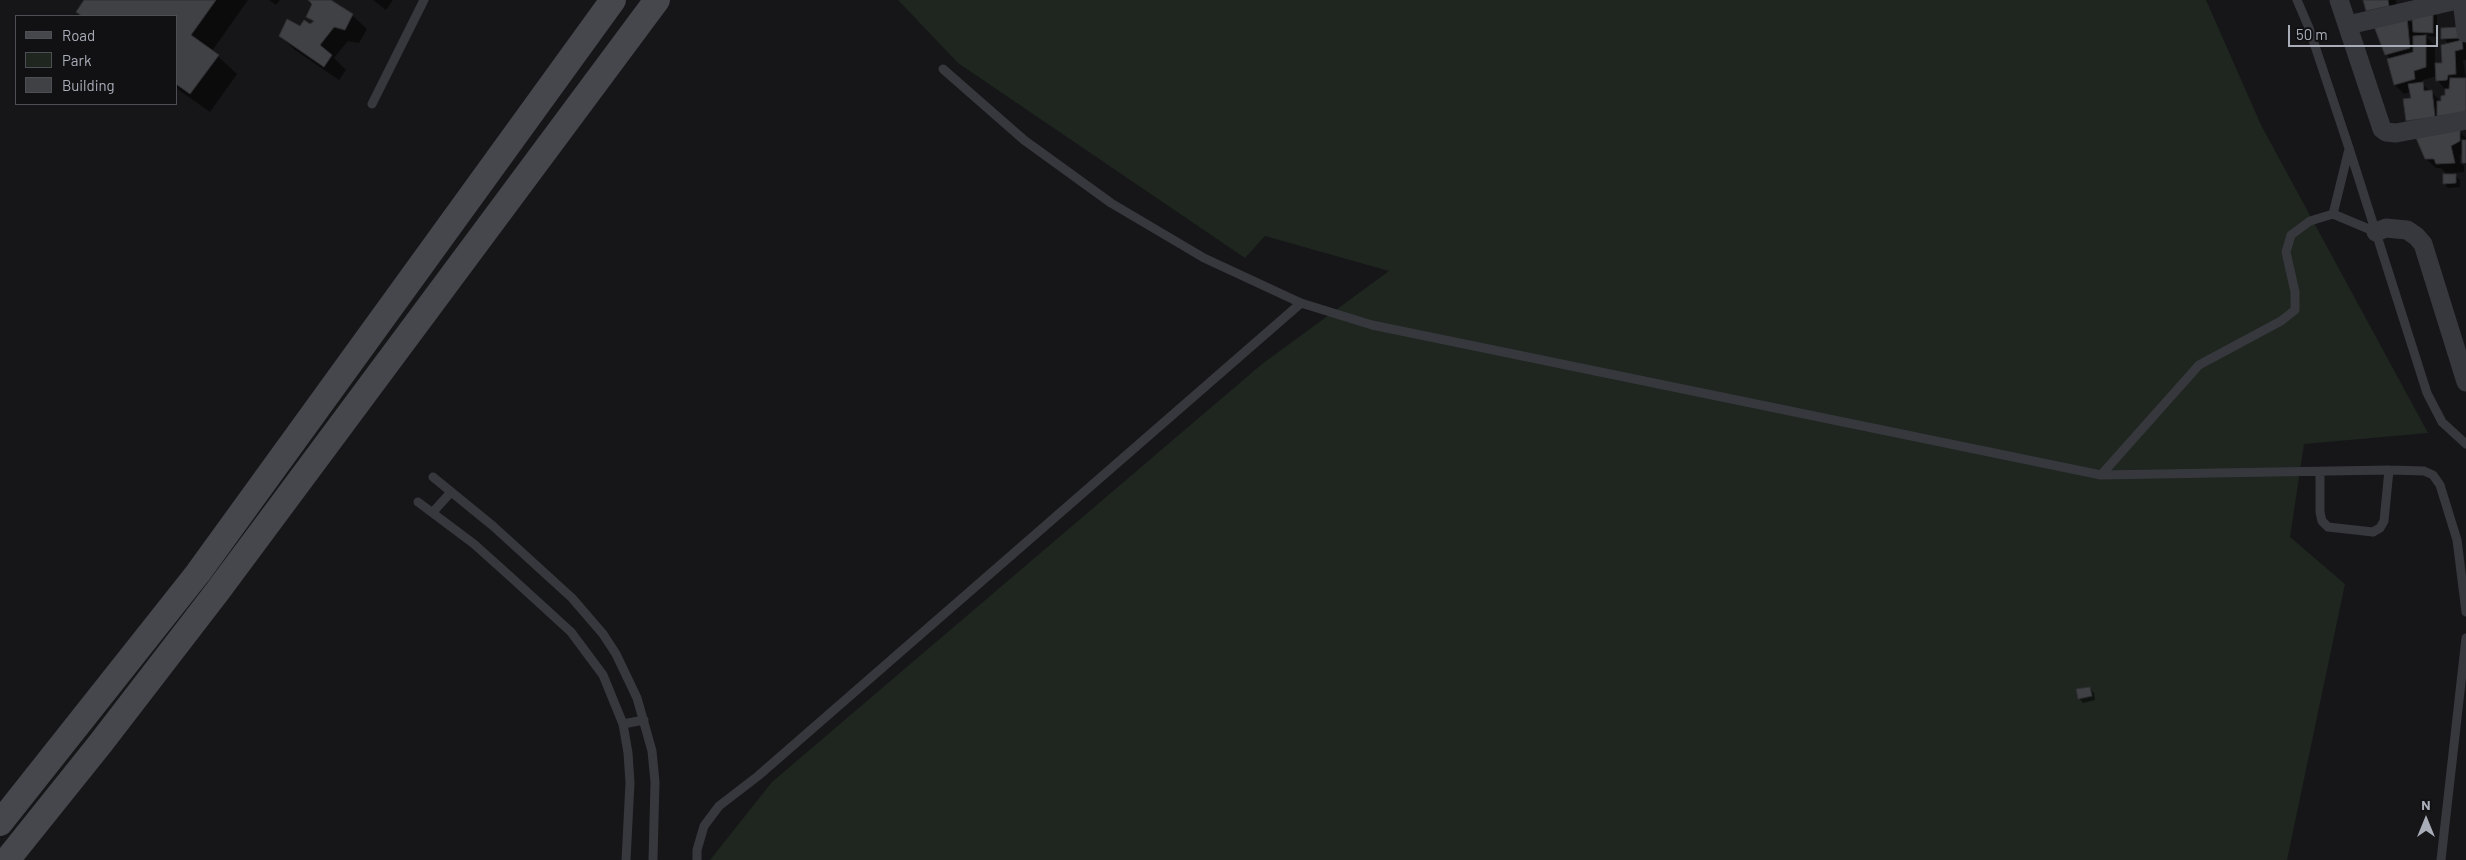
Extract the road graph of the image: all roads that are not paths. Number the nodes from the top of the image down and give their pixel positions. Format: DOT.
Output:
graph roads {
  1 [pos="424,0"];
  2 [pos="613,0"];
  3 [pos="656,0"];
  4 [pos="2296,0"];
  5 [pos="2339,0"];
  6 [pos="2457,0"];
  7 [pos="2462,0"];
  8 [pos="2395,7"];
  9 [pos="2348,25"];
  10 [pos="2466,33"];
  11 [pos="943,69"];
  12 [pos="372,104"];
  13 [pos="2466,120"];
  14 [pos="2349,148"];
  15 [pos="2333,214"];
  16 [pos="2376,232"];
  17 [pos="1301,303"];
  18 [pos="2466,382"];
  19 [pos="2466,444"];
  20 [pos="2389,470"];
  21 [pos="2320,472"];
  22 [pos="2102,475"];
  23 [pos="433,477"];
  24 [pos="451,492"];
  25 [pos="418,502"];
  26 [pos="432,512"];
  27 [pos="2466,612"];
  28 [pos="2466,638"];
  29 [pos="644,720"];
  30 [pos="622,724"];
  31 [pos="0,823"];
  32 [pos="7,860"];
  33 [pos="626,860"];
  34 [pos="653,860"];
  35 [pos="697,860"];
  36 [pos="2440,860"];
  1 -- 12 [label="lane"];
  2 -- 31 [label="main road"];
  3 -- 32 [label="main road"];
  4 -- 14 [label="lane"];
  5 -- 9 [label="street"];
  6 -- 8 [label="street"];
  7 -- 10 [label="street"];
  8 -- 9 [label="street"];
  9 -- 13 [label="street"];
  11 -- 17 [label="lane"];
  14 -- 15 [label="lane"];
  14 -- 16 [label="lane"];
  15 -- 16 [label="lane"];
  15 -- 22 [label="lane"];
  16 -- 18 [label="street"];
  16 -- 19 [label="lane"];
  17 -- 22 [label="lane"];
  17 -- 35 [label="lane"];
  20 -- 21 [label="lane"];
  20 -- 21 [label="lane"];
  20 -- 27 [label="lane"];
  21 -- 22 [label="lane"];
  23 -- 24 [label="lane"];
  24 -- 26 [label="lane"];
  24 -- 29 [label="lane"];
  25 -- 26 [label="lane"];
  26 -- 30 [label="lane"];
  28 -- 36 [label="lane"];
  29 -- 30 [label="lane"];
  29 -- 34 [label="lane"];
  30 -- 33 [label="lane"];
}
